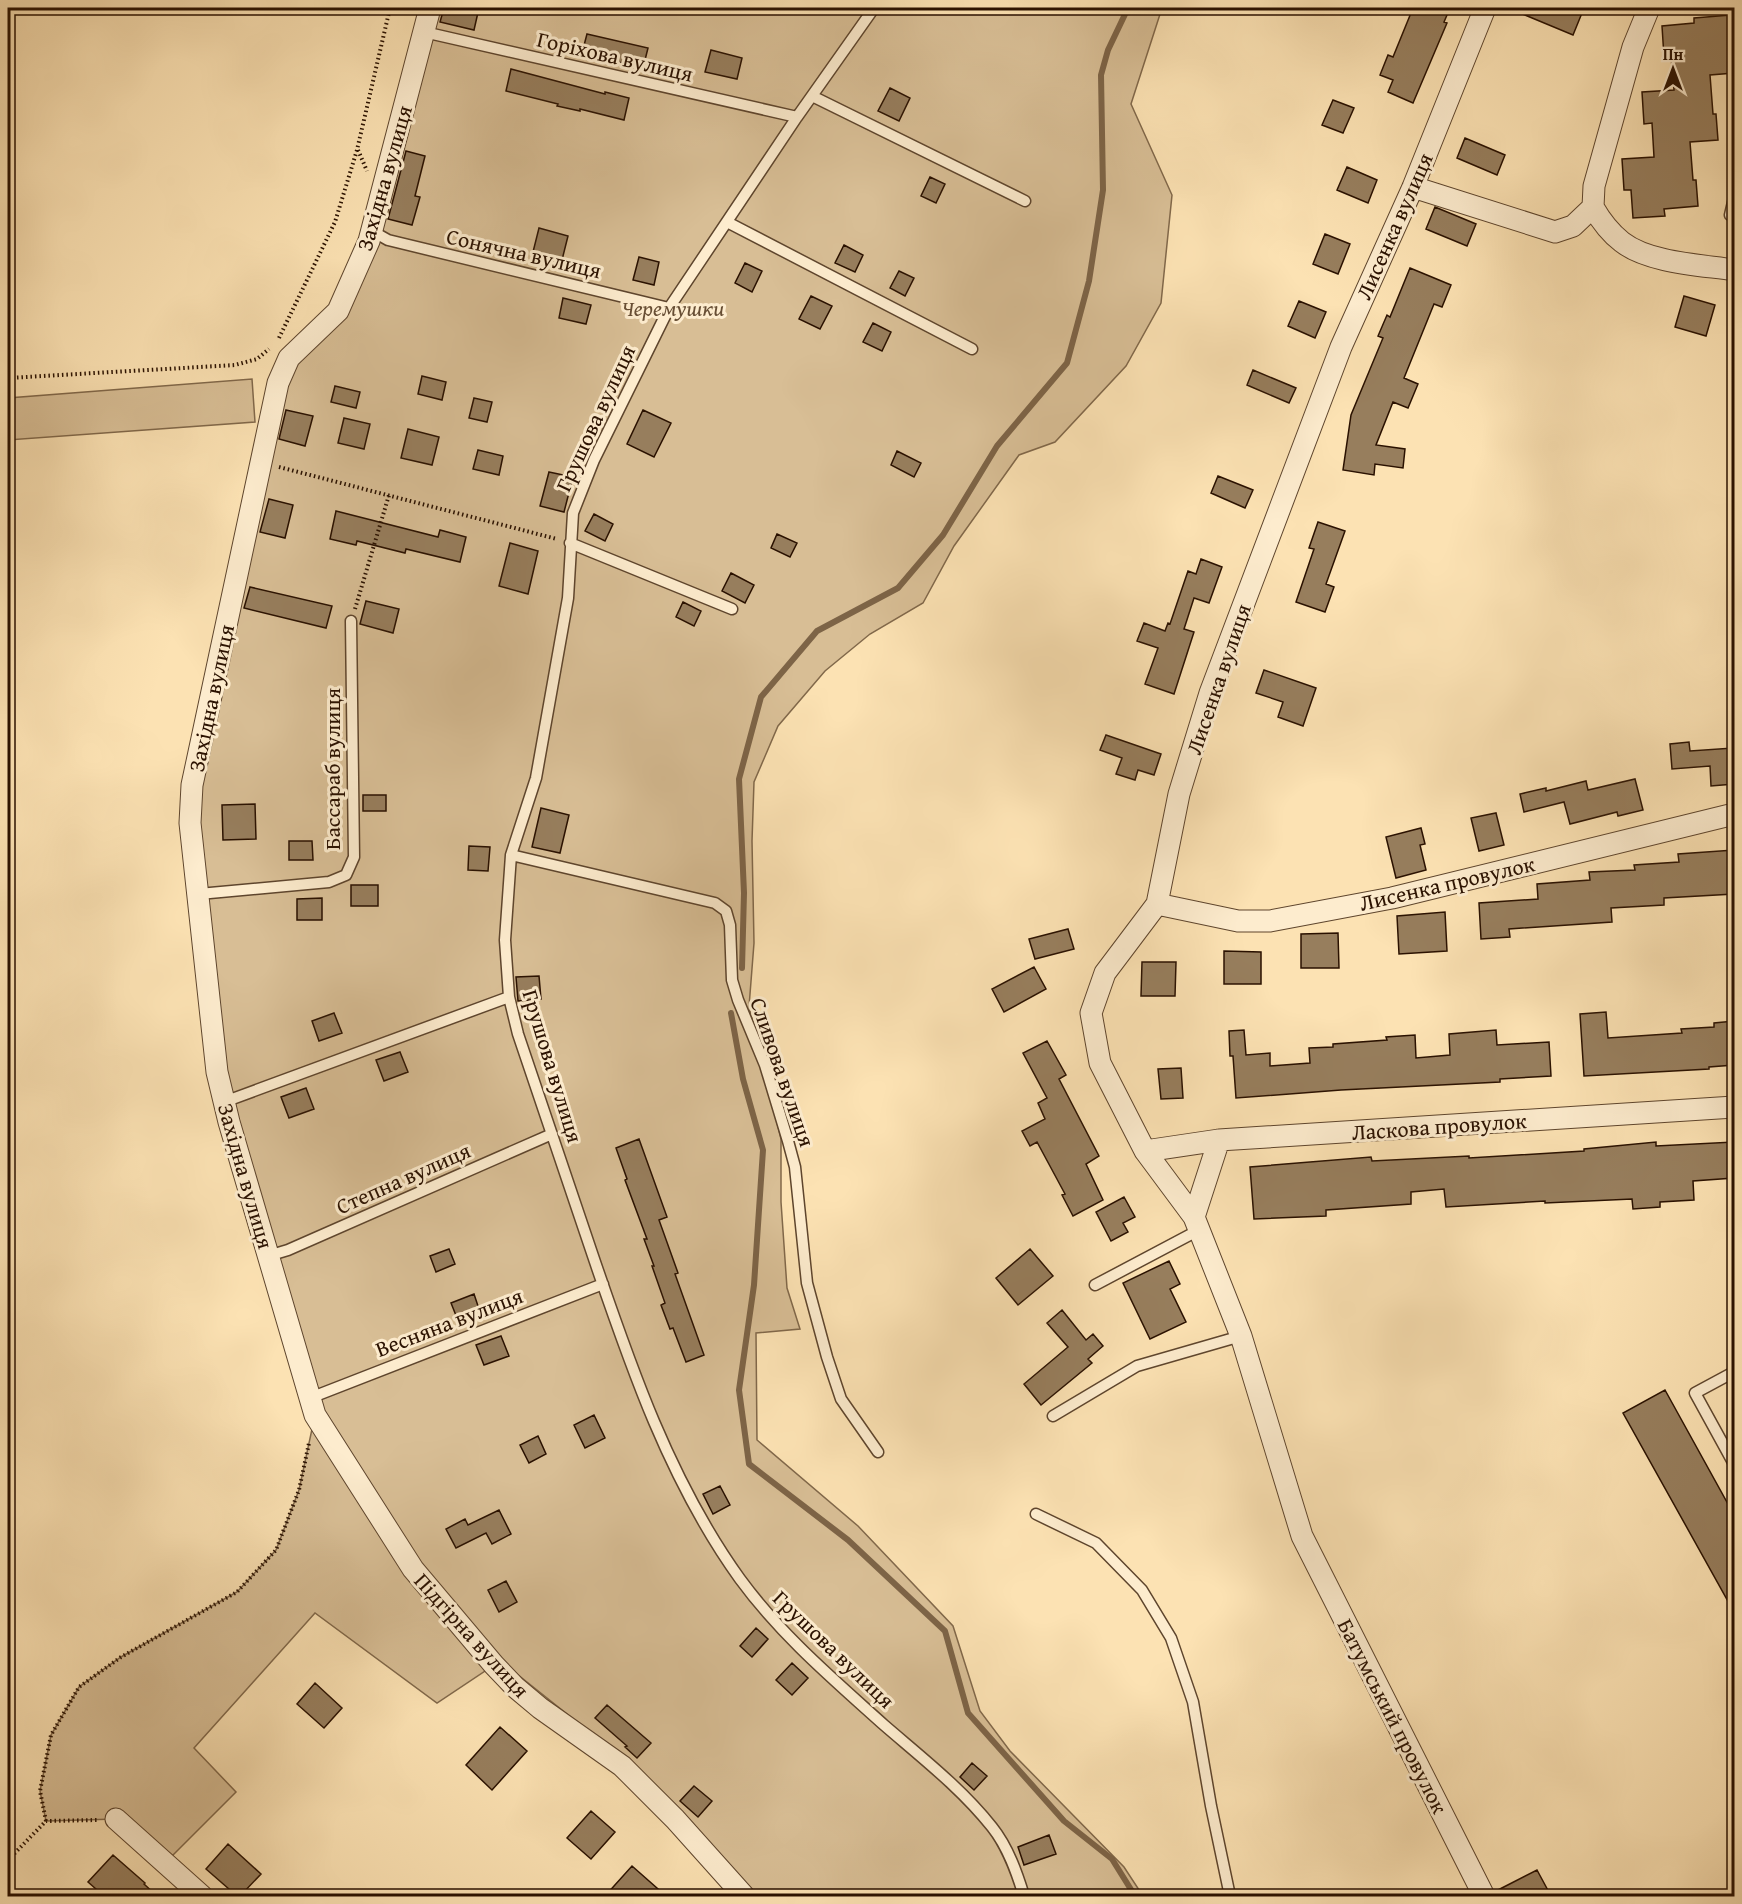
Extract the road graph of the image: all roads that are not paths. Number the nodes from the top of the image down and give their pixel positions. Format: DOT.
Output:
graph roads {
  1 [pos="430,8"];
  2 [pos="874,8"];
  3 [pos="1485,8"];
  4 [pos="1649,8"];
  5 [pos="424,32"];
  6 [pos="812,96"];
  7 [pos="797,117"];
  8 [pos="1413,187"];
  9 [pos="1734,198"];
  10 [pos="1025,201"];
  11 [pos="1593,207"];
  12 [pos="1730,215"];
  13 [pos="727,222"];
  14 [pos="372,231"];
  15 [pos="1734,270"];
  16 [pos="669,308"];
  17 [pos="972,349"];
  18 [pos="570,543"];
  19 [pos="732,609"];
  20 [pos="351,621"];
  21 [pos="1734,814"];
  22 [pos="511,855"];
  23 [pos="199,894"];
  24 [pos="1157,904"];
  25 [pos="509,997"];
  26 [pos="224,1102"];
  27 [pos="1734,1107"];
  28 [pos="552,1134"];
  29 [pos="1219,1140"];
  30 [pos="1145,1151"];
  31 [pos="1196,1224"];
  32 [pos="268,1256"];
  33 [pos="603,1284"];
  34 [pos="1095,1285"];
  35 [pos="1241,1336"];
  36 [pos="1734,1372"];
  37 [pos="312,1406"];
  38 [pos="1053,1416"];
  39 [pos="878,1452"];
  40 [pos="1734,1464"];
  41 [pos="1036,1514"];
  42 [pos="116,1819"];
  43 [pos="202,1896"];
  44 [pos="744,1896"];
  45 [pos="1024,1896"];
  46 [pos="1230,1896"];
  47 [pos="1484,1896"];
  1 -- 5 [label="street, Західна вулиця"];
  2 -- 6 [label="lane, Грушова вулиця"];
  3 -- 8 [label="street, Лисенка вулиця"];
  4 -- 11 [label="street"];
  5 -- 7 [label="lane, Горіхова вулиця"];
  5 -- 14 [label="street, Західна вулиця"];
  6 -- 7 [label="lane, Грушова вулиця"];
  6 -- 10 [label="lane"];
  7 -- 13 [label="lane, Грушова вулиця"];
  8 -- 11 [label="street"];
  8 -- 24 [label="street, Лисенка вулиця"];
  9 -- 12 [label="lane"];
  11 -- 15 [label="street"];
  13 -- 16 [label="lane, Грушова вулиця"];
  13 -- 17 [label="lane"];
  14 -- 16 [label="lane, Сонячна вулиця"];
  14 -- 23 [label="street, Західна вулиця"];
  16 -- 18 [label="lane, Грушова вулиця"];
  18 -- 19 [label="lane"];
  18 -- 22 [label="lane, Грушова вулиця"];
  20 -- 23 [label="lane, Бассараб вулиця"];
  21 -- 24 [label="street, Лисенка провулок"];
  22 -- 25 [label="lane, Грушова вулиця"];
  22 -- 39 [label="lane, Сливова вулиця"];
  23 -- 26 [label="street, Західна вулиця"];
  24 -- 30 [label="street, Лисенка вулиця"];
  25 -- 26 [label="lane"];
  25 -- 28 [label="lane, Грушова вулиця"];
  26 -- 32 [label="street, Західна вулиця"];
  27 -- 29 [label="street, Ласкова провулок"];
  28 -- 32 [label="lane, Степна вулиця"];
  28 -- 33 [label="lane, Грушова вулиця"];
  29 -- 30 [label="street, Ласкова провулок"];
  29 -- 31 [label="street"];
  30 -- 31 [label="street, Лисенка вулиця"];
  31 -- 34 [label="lane"];
  31 -- 35 [label="street, Лисенка вулиця"];
  32 -- 37 [label="street, Західна вулиця"];
  33 -- 37 [label="lane, Весняна вулиця"];
  33 -- 45 [label="lane, Грушова вулиця"];
  35 -- 38 [label="lane"];
  35 -- 47 [label="street, Батумський провулок"];
  36 -- 40 [label="lane"];
  37 -- 44 [label="street, Підгірна вулиця"];
  41 -- 46 [label="lane"];
  42 -- 43 [label="street"];
}
